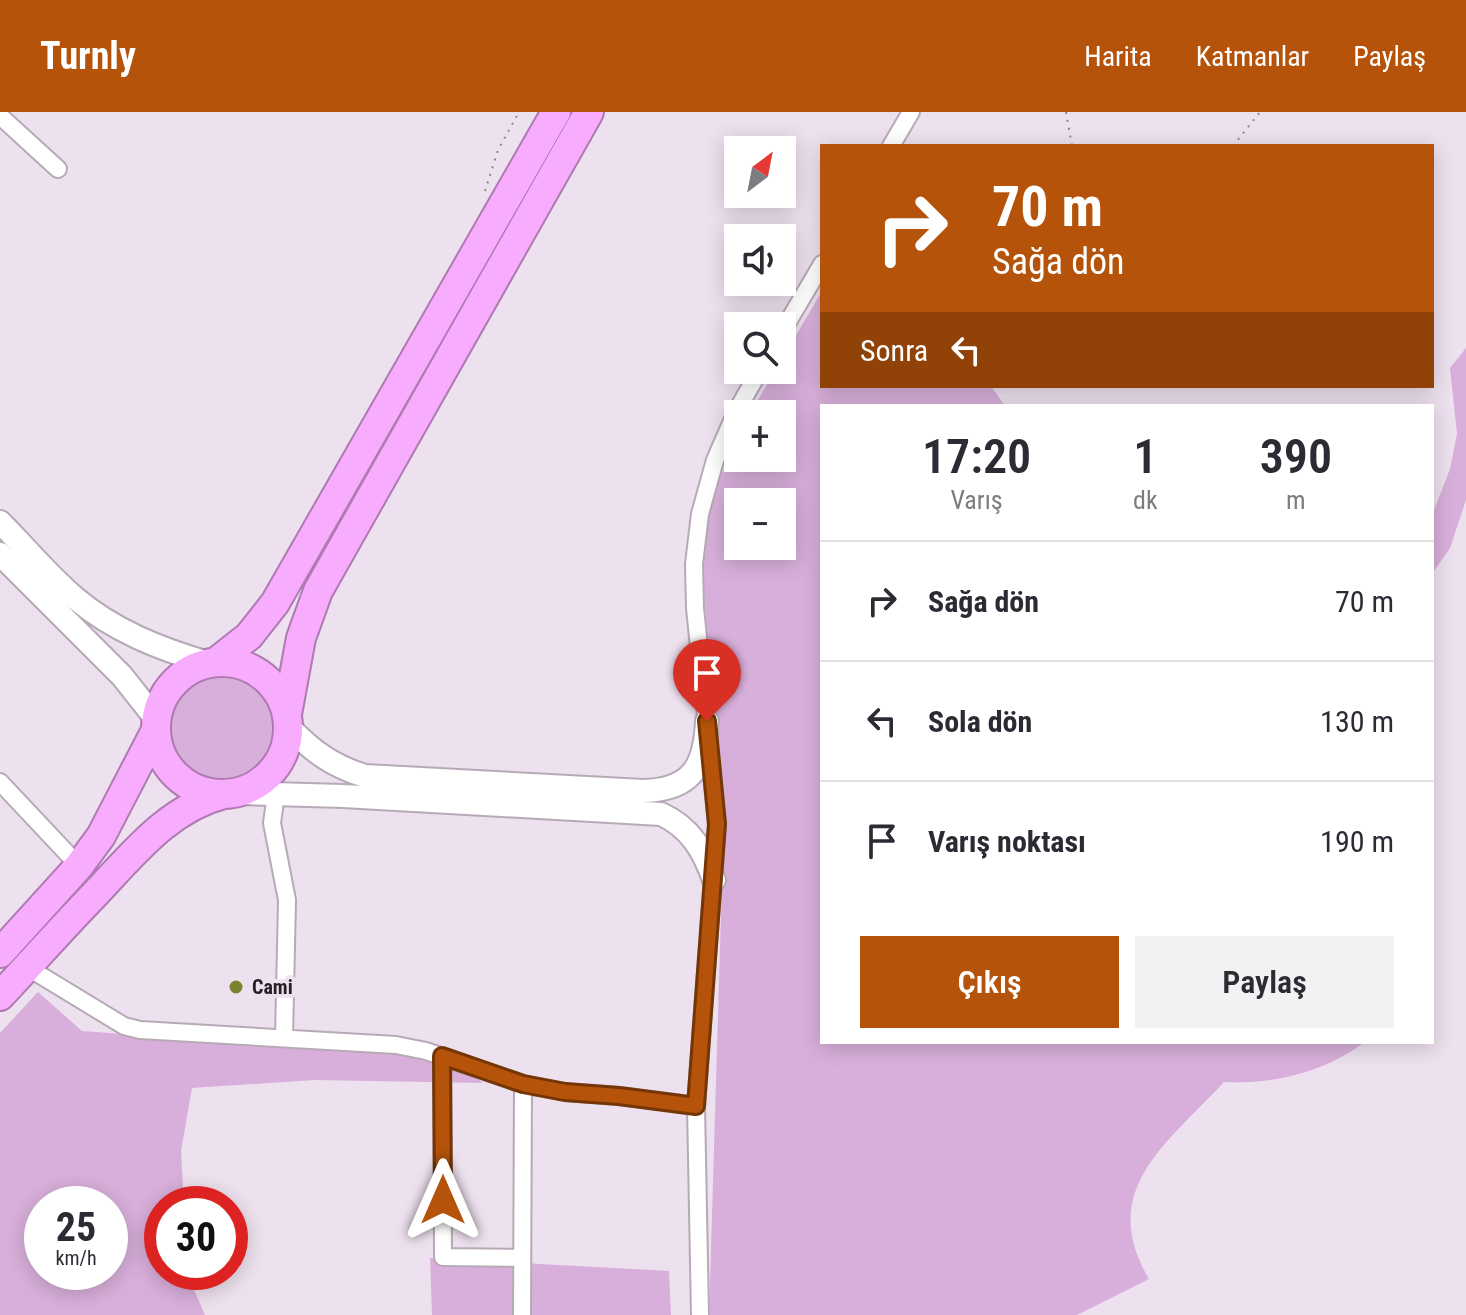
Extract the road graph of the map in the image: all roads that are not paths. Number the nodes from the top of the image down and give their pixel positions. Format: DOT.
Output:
graph roads {
  1 [pos="556,112"];
  2 [pos="589,112"];
  3 [pos="911,112"];
  4 [pos="0,116"];
  5 [pos="892,144"];
  6 [pos="58,169"];
  7 [pos="820,267"];
  8 [pos="794,312"];
  9 [pos="752,384"];
  10 [pos="0,522"];
  11 [pos="0,554"];
  12 [pos="212,663"];
  13 [pos="288,720"];
  14 [pos="707,721"];
  15 [pos="156,724"];
  16 [pos="0,782"];
  17 [pos="230,793"];
  18 [pos="276,794"];
  19 [pos="79,866"];
  20 [pos="714,880"];
  21 [pos="0,953"];
  22 [pos="27,967"];
  23 [pos="0,996"];
  24 [pos="284,1037"];
  25 [pos="442,1056"];
  26 [pos="523,1084"];
  27 [pos="696,1106"];
  28 [pos="522,1258"];
  29 [pos="522,1315"];
  30 [pos="700,1315"];
  1 -- 12 [label="highway"];
  2 -- 13 [label="highway"];
  3 -- 5 [label="street"];
  4 -- 6 [label="street"];
  7 -- 8 [label="street"];
  9 -- 14 [label="street"];
  10 -- 12 [label="main road"];
  11 -- 15 [label="main road"];
  12 -- 13 [label="highway"];
  12 -- 15 [label="highway"];
  13 -- 14 [label="main road"];
  13 -- 17 [label="highway"];
  14 -- 20 [label="street"];
  15 -- 17 [label="highway"];
  15 -- 19 [label="highway"];
  16 -- 19 [label="street"];
  17 -- 18 [label="main road"];
  17 -- 22 [label="highway"];
  18 -- 20 [label="main road"];
  18 -- 24 [label="street"];
  19 -- 21 [label="highway"];
  20 -- 27 [label="street"];
  22 -- 23 [label="highway"];
  22 -- 24 [label="street"];
  24 -- 25 [label="street"];
  25 -- 26 [label="street"];
  25 -- 28 [label="street"];
  26 -- 27 [label="street"];
  26 -- 28 [label="street"];
  27 -- 30 [label="street"];
  28 -- 29 [label="street"];
}
